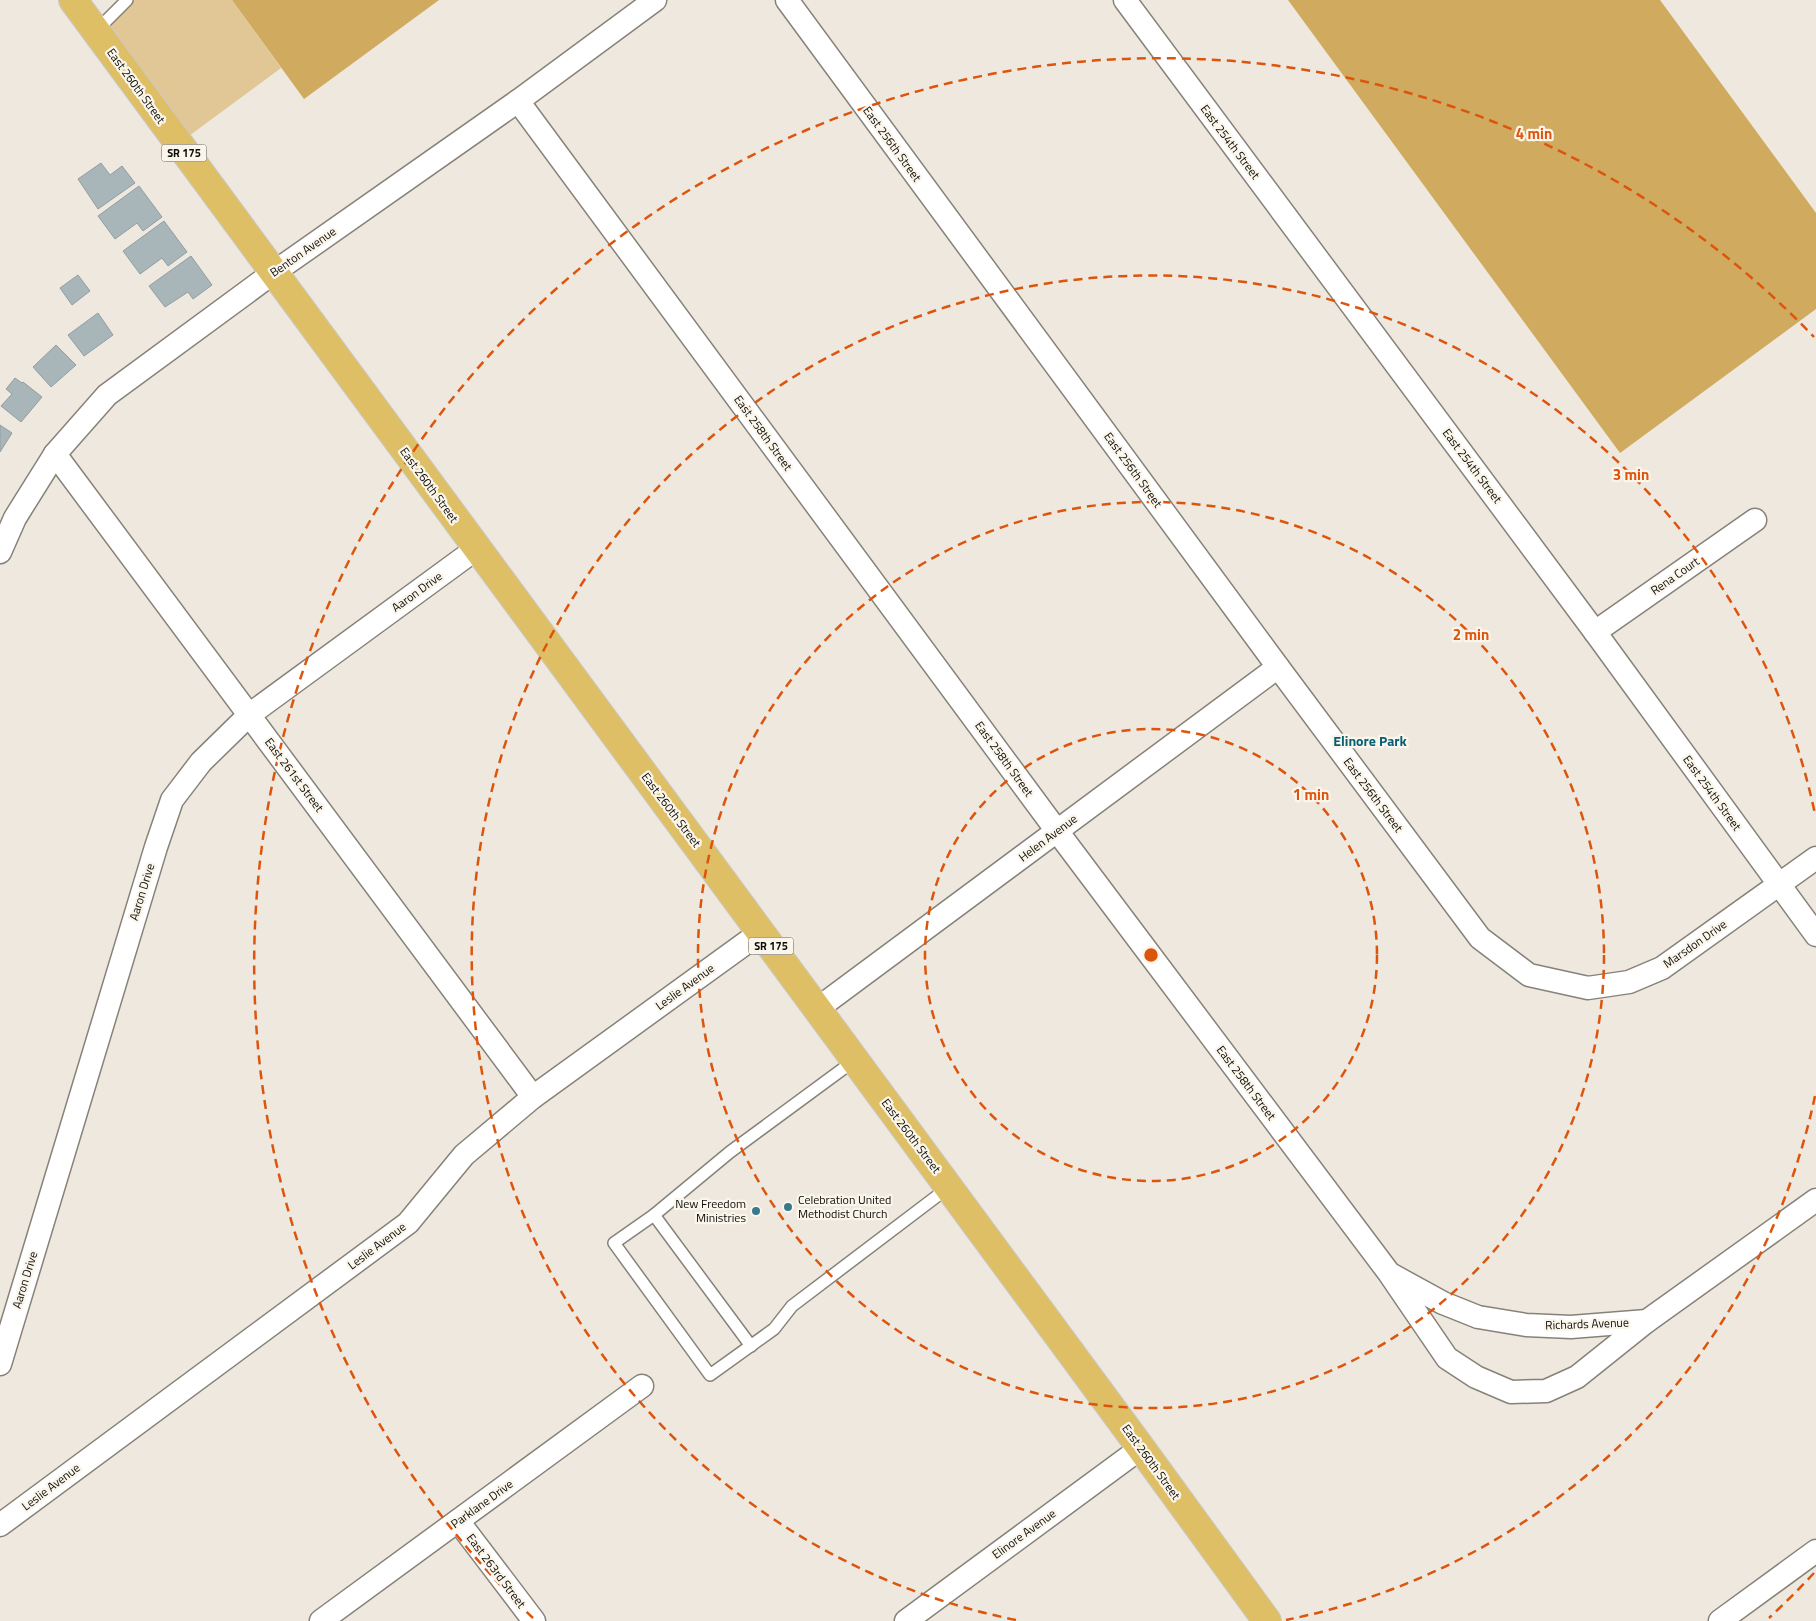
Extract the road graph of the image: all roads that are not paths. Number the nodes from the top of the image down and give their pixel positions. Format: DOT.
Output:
graph roads {
  1 [pos="73,0"];
  2 [pos="127,0"];
  3 [pos="655,0"];
  4 [pos="787,0"];
  5 [pos="1125,0"];
  6 [pos="96,32"];
  7 [pos="518,101"];
  8 [pos="273,273"];
  9 [pos="55,454"];
  10 [pos="1755,520"];
  11 [pos="476,549"];
  12 [pos="0,552"];
  13 [pos="1596,632"];
  14 [pos="1278,667"];
  15 [pos="249,715"];
  16 [pos="1057,831"];
  17 [pos="1816,858"];
  18 [pos="1780,885"];
  19 [pos="761,932"];
  20 [pos="1816,935"];
  21 [pos="1480,938"];
  22 [pos="817,1009"];
  23 [pos="855,1060"];
  24 [pos="533,1097"];
  25 [pos="949,1188"];
  26 [pos="1816,1200"];
  27 [pos="654,1215"];
  28 [pos="1389,1273"];
  29 [pos="1647,1321"];
  30 [pos="750,1346"];
  31 [pos="0,1364"];
  32 [pos="642,1386"];
  33 [pos="1511,1392"];
  34 [pos="1141,1448"];
  35 [pos="458,1521"];
  36 [pos="0,1525"];
  37 [pos="1816,1551"];
  38 [pos="321,1621"];
  39 [pos="534,1621"];
  40 [pos="906,1621"];
  41 [pos="1267,1621"];
  42 [pos="1720,1621"];
  1 -- 6 [label="main road, East 260th Street / SR 175"];
  2 -- 6 [label="lane"];
  3 -- 7 [label="street, Benton Avenue"];
  4 -- 14 [label="street, East 256th Street"];
  5 -- 13 [label="street, East 254th Street"];
  6 -- 8 [label="main road, East 260th Street / SR 175"];
  7 -- 8 [label="street, Benton Avenue"];
  7 -- 16 [label="street, East 258th Street"];
  8 -- 9 [label="street, Benton Avenue"];
  8 -- 11 [label="main road, East 260th Street / SR 175"];
  9 -- 12 [label="street, Benton Avenue"];
  9 -- 15 [label="street, East 261st Street"];
  10 -- 13 [label="street, Rena Court"];
  11 -- 15 [label="street, Aaron Drive"];
  11 -- 19 [label="main road, East 260th Street / SR 175"];
  13 -- 18 [label="street, East 254th Street"];
  14 -- 16 [label="street, Helen Avenue"];
  14 -- 21 [label="street, East 256th Street"];
  15 -- 24 [label="street, East 261st Street"];
  15 -- 31 [label="street, Aaron Drive"];
  16 -- 22 [label="street, Helen Avenue"];
  16 -- 28 [label="street, East 258th Street"];
  17 -- 18 [label="street, Marsdon Drive"];
  18 -- 20 [label="street, East 254th Street"];
  18 -- 21 [label="street, Marsdon Drive"];
  19 -- 22 [label="main road, East 260th Street / SR 175"];
  19 -- 24 [label="street, Leslie Avenue"];
  22 -- 23 [label="main road, East 260th Street / SR 175"];
  23 -- 25 [label="main road, East 260th Street / SR 175"];
  23 -- 27 [label="lane"];
  24 -- 36 [label="street, Leslie Avenue"];
  25 -- 30 [label="lane"];
  25 -- 34 [label="main road, East 260th Street / SR 175"];
  26 -- 29 [label="street, Richards Avenue"];
  27 -- 30 [label="lane"];
  27 -- 30 [label="lane"];
  28 -- 29 [label="street, Richards Avenue"];
  28 -- 33 [label="street, East 258th Street"];
  29 -- 33 [label="street, Richards Avenue"];
  32 -- 35 [label="street, Parklane Drive"];
  34 -- 40 [label="street, Elinore Avenue"];
  34 -- 41 [label="main road, East 260th Street / SR 175"];
  35 -- 38 [label="street, Parklane Drive"];
  35 -- 39 [label="street, East 263rd Street"];
  37 -- 42 [label="street"];
}
